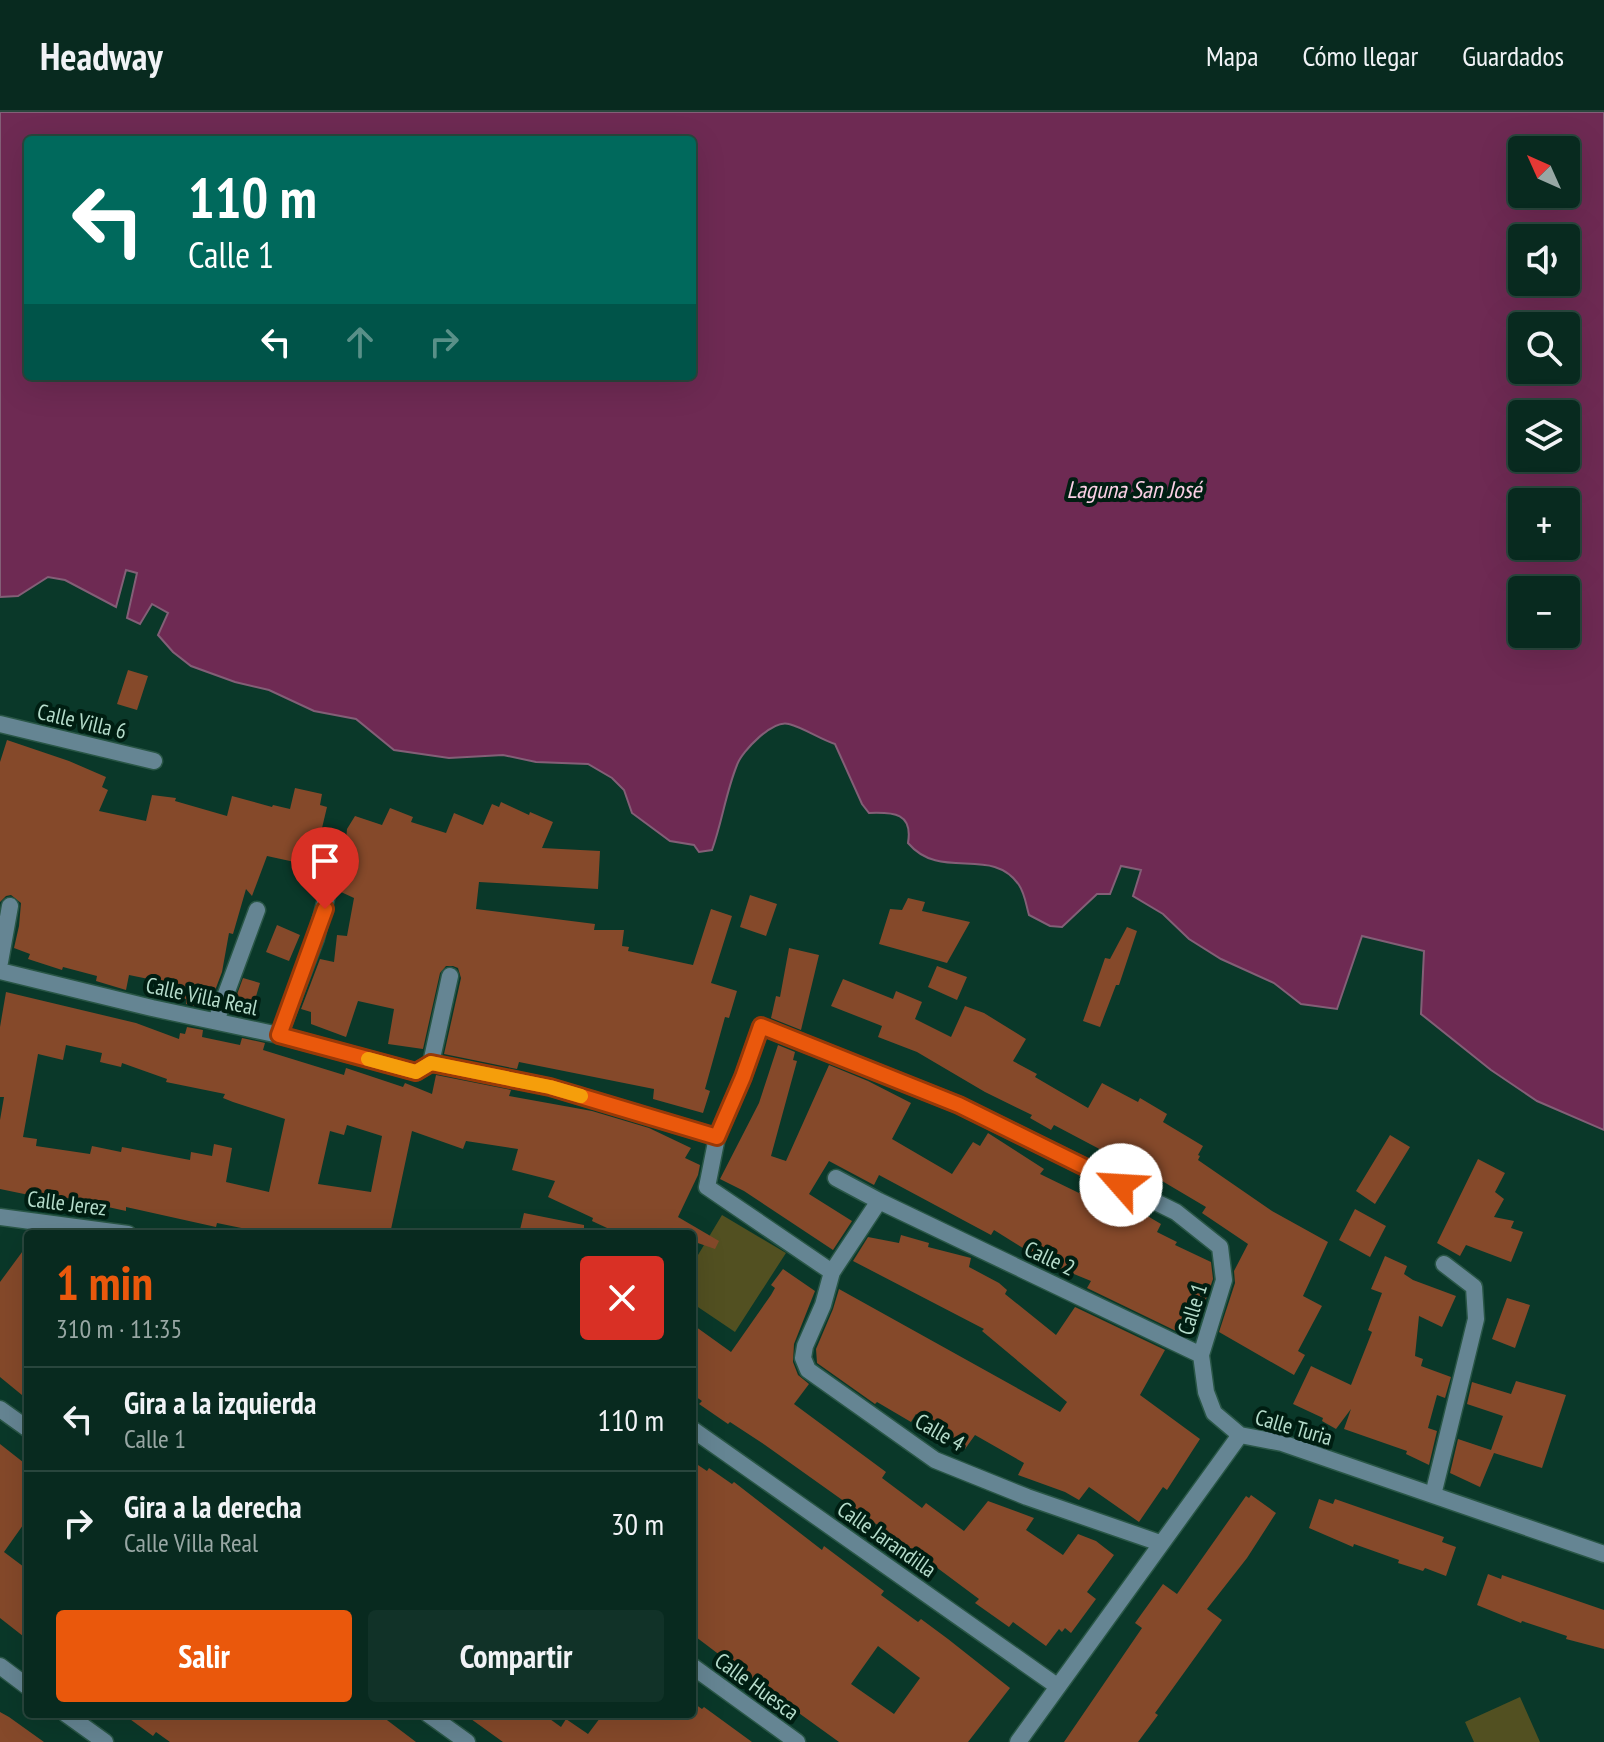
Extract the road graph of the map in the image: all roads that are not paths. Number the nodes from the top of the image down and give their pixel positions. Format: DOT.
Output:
graph roads {
  1 [pos="0,725"];
  2 [pos="154,761"];
  3 [pos="327,895"];
  4 [pos="10,906"];
  5 [pos="257,910"];
  6 [pos="0,962"];
  7 [pos="0,971"];
  8 [pos="450,976"];
  9 [pos="216,1021"];
  10 [pos="279,1035"];
  11 [pos="431,1063"];
  12 [pos="717,1137"];
  13 [pos="836,1178"];
  14 [pos="879,1201"];
  15 [pos="0,1217"];
  16 [pos="96,1230"];
  17 [pos="1444,1264"];
  18 [pos="832,1272"];
  19 [pos="1201,1355"];
  20 [pos="0,1409"];
  21 [pos="24,1426"];
  22 [pos="696,1432"];
  23 [pos="1240,1435"];
  24 [pos="1433,1495"];
  25 [pos="1160,1543"];
  26 [pos="1604,1554"];
  27 [pos="0,1666"];
  28 [pos="696,1669"];
  29 [pos="24,1684"];
  30 [pos="1057,1686"];
  31 [pos="72,1718"];
  32 [pos="434,1718"];
  33 [pos="105,1742"];
  34 [pos="467,1742"];
  35 [pos="797,1742"];
  36 [pos="1018,1742"];
  1 -- 2 [label="street, Calle Villa 6"];
  3 -- 10 [label="street"];
  4 -- 6 [label="street"];
  5 -- 9 [label="street"];
  7 -- 9 [label="street, Calle Villa Real"];
  8 -- 11 [label="street"];
  9 -- 10 [label="street, Calle Villa Real"];
  10 -- 11 [label="street, Calle Villa Real"];
  11 -- 12 [label="street, Calle Villa Real"];
  12 -- 18 [label="street, Calle 1"];
  12 -- 19 [label="street, Calle 1"];
  13 -- 14 [label="street, Calle 2"];
  14 -- 18 [label="street"];
  14 -- 19 [label="street, Calle 2"];
  15 -- 16 [label="street, Calle Jerez"];
  17 -- 24 [label="street"];
  18 -- 25 [label="street, Calle 4"];
  19 -- 23 [label="street, Calle 1"];
  20 -- 21 [label="street"];
  22 -- 30 [label="street, Calle Jarandilla"];
  23 -- 24 [label="street, Calle Turia"];
  23 -- 25 [label="street, Calle Turia"];
  24 -- 26 [label="street, Calle Turia"];
  25 -- 30 [label="street, Calle Turia"];
  27 -- 29 [label="street"];
  28 -- 35 [label="street, Calle Huesca"];
  30 -- 36 [label="street, Calle Turia"];
  31 -- 33 [label="street"];
  32 -- 34 [label="street"];
}
